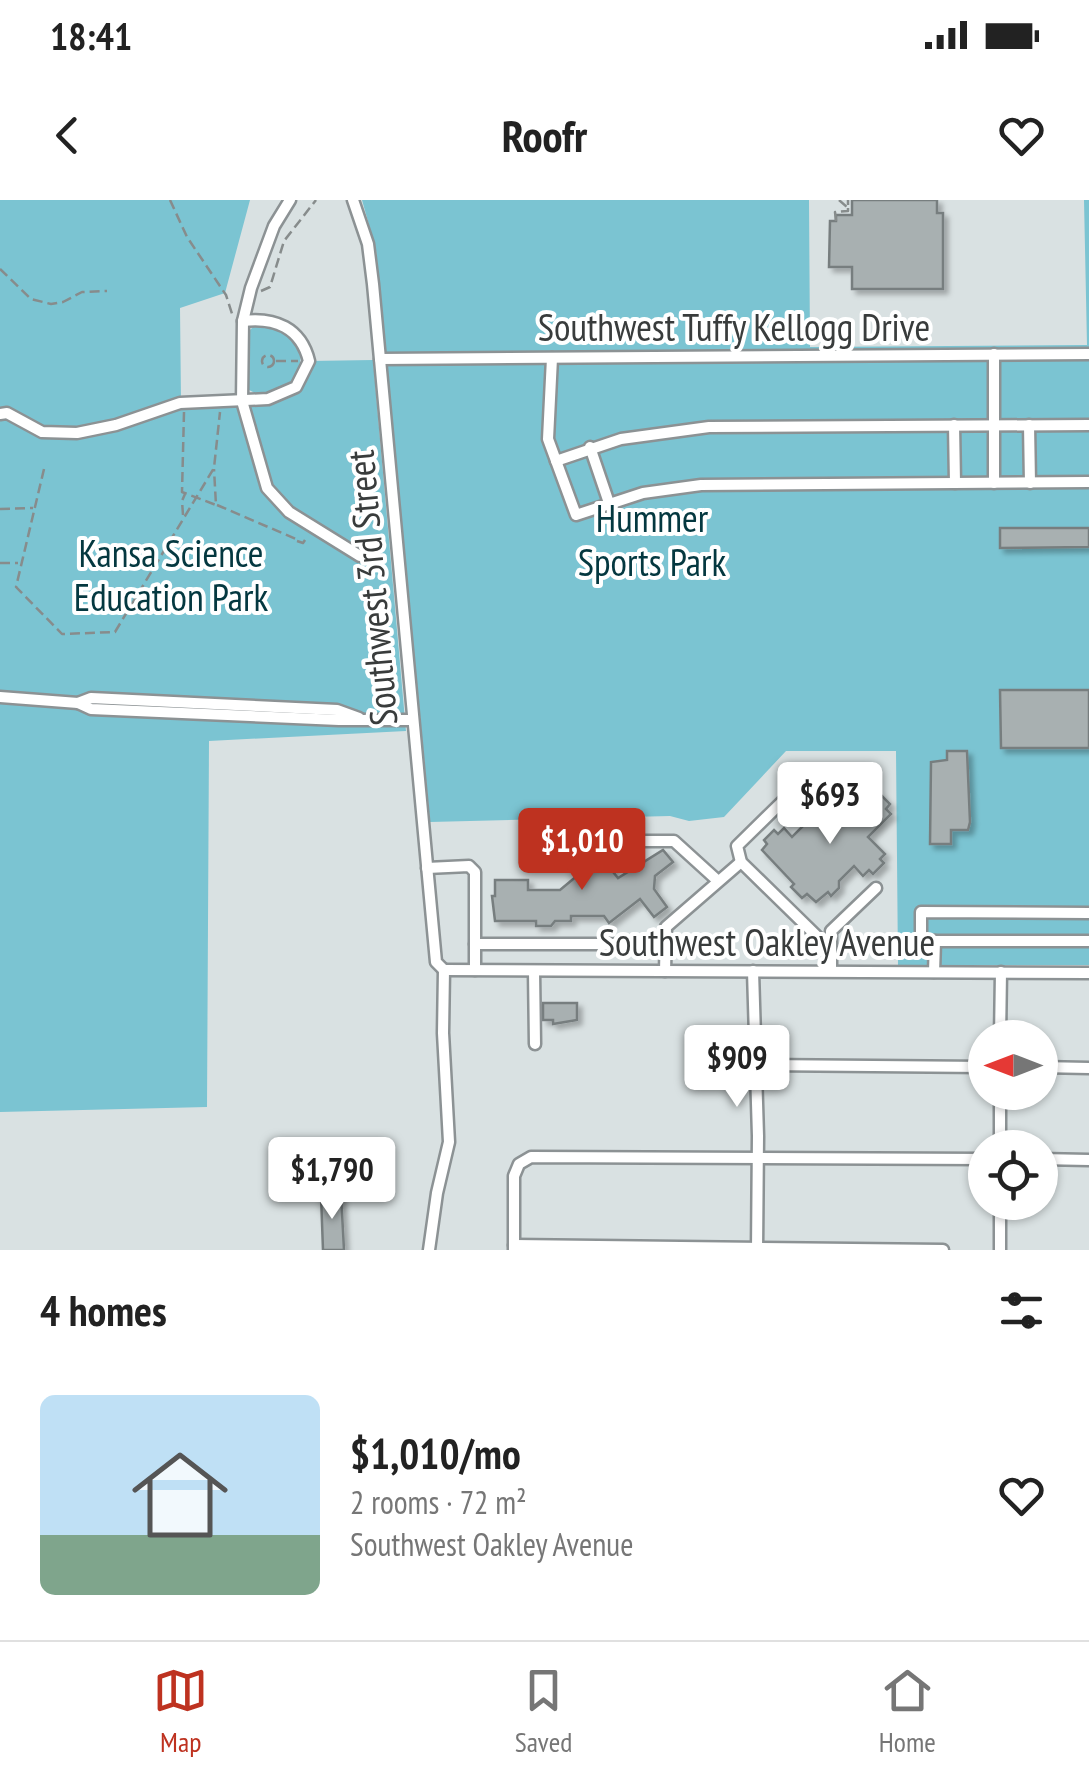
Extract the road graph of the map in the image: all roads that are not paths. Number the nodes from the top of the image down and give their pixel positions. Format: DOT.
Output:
graph roads {
  1 [pos="290,200"];
  2 [pos="354,200"];
  3 [pos="238,323"];
  4 [pos="994,354"];
  5 [pos="1089,354"];
  6 [pos="552,358"];
  7 [pos="380,359"];
  8 [pos="242,401"];
  9 [pos="0,414"];
  10 [pos="994,425"];
  11 [pos="1030,425"];
  12 [pos="1089,425"];
  13 [pos="954,426"];
  14 [pos="590,448"];
  15 [pos="556,461"];
  16 [pos="1089,482"];
  17 [pos="955,483"];
  18 [pos="994,483"];
  19 [pos="1030,483"];
  20 [pos="609,503"];
  21 [pos="360,556"];
  22 [pos="0,697"];
  23 [pos="412,720"];
  24 [pos="786,798"];
  25 [pos="617,841"];
  26 [pos="740,862"];
  27 [pos="427,868"];
  28 [pos="718,881"];
  29 [pos="876,888"];
  30 [pos="1089,912"];
  31 [pos="935,941"];
  32 [pos="1089,941"];
  33 [pos="476,944"];
  34 [pos="666,944"];
  35 [pos="831,950"];
  36 [pos="444,970"];
  37 [pos="474,970"];
  38 [pos="534,970"];
  39 [pos="665,971"];
  40 [pos="754,971"];
  41 [pos="831,972"];
  42 [pos="934,972"];
  43 [pos="1001,972"];
  44 [pos="1089,973"];
  45 [pos="1000,1020"];
  46 [pos="535,1044"];
  47 [pos="754,1065"];
  48 [pos="968,1067"];
  49 [pos="1058,1068"];
  50 [pos="1089,1068"];
  51 [pos="758,1156"];
  52 [pos="968,1159"];
  53 [pos="1058,1160"];
  54 [pos="1089,1160"];
  55 [pos="1000,1220"];
  56 [pos="514,1247"];
  57 [pos="757,1249"];
  58 [pos="430,1250"];
  59 [pos="943,1250"];
  60 [pos="1000,1250"];
  1 -- 3 [label="street, Southwest 3rd Street"];
  2 -- 7 [label="street, Southwest 3rd Street"];
  3 -- 8 [label="street, Southwest 3rd Street"];
  3 -- 8 [label="street"];
  4 -- 5 [label="street, Southwest Tuffy Kellogg Drive"];
  4 -- 6 [label="street, Southwest Tuffy Kellogg Drive"];
  4 -- 10 [label="street"];
  6 -- 7 [label="street, Southwest Tuffy Kellogg Drive"];
  6 -- 15 [label="street"];
  7 -- 23 [label="street, Southwest 3rd Street"];
  8 -- 9 [label="street"];
  8 -- 21 [label="street, Southwest 3rd Street"];
  10 -- 11 [label="street"];
  10 -- 13 [label="street"];
  10 -- 18 [label="street"];
  11 -- 12 [label="street"];
  11 -- 19 [label="street"];
  13 -- 14 [label="street"];
  13 -- 17 [label="street"];
  14 -- 15 [label="street"];
  14 -- 20 [label="street"];
  15 -- 20 [label="street"];
  16 -- 19 [label="street"];
  17 -- 18 [label="street"];
  17 -- 20 [label="street"];
  18 -- 19 [label="street"];
  22 -- 23 [label="street"];
  23 -- 27 [label="street, Southwest 3rd Street"];
  24 -- 26 [label="street"];
  25 -- 28 [label="street"];
  26 -- 28 [label="street"];
  26 -- 35 [label="street"];
  27 -- 33 [label="street"];
  27 -- 36 [label="street, Southwest 3rd Street"];
  28 -- 34 [label="street"];
  29 -- 35 [label="street"];
  30 -- 31 [label="street"];
  31 -- 32 [label="street"];
  31 -- 42 [label="street"];
  33 -- 34 [label="street"];
  33 -- 37 [label="street"];
  34 -- 39 [label="street"];
  35 -- 41 [label="street"];
  36 -- 37 [label="street, Southwest Oakley Avenue"];
  36 -- 58 [label="street, Southwest 3rd Street"];
  37 -- 38 [label="street, Southwest Oakley Avenue"];
  38 -- 39 [label="street, Southwest Oakley Avenue"];
  38 -- 46 [label="street"];
  39 -- 40 [label="street, Southwest Oakley Avenue"];
  40 -- 41 [label="street, Southwest Oakley Avenue"];
  40 -- 47 [label="street"];
  41 -- 42 [label="street, Southwest Oakley Avenue"];
  42 -- 43 [label="street, Southwest Oakley Avenue"];
  43 -- 44 [label="street, Southwest Oakley Avenue"];
  43 -- 45 [label="street"];
  47 -- 48 [label="street"];
  47 -- 51 [label="street"];
  49 -- 50 [label="street"];
  51 -- 52 [label="street"];
  51 -- 56 [label="street"];
  51 -- 57 [label="street"];
  53 -- 54 [label="street"];
  55 -- 60 [label="street"];
  56 -- 57 [label="street"];
  57 -- 59 [label="street"];
}
